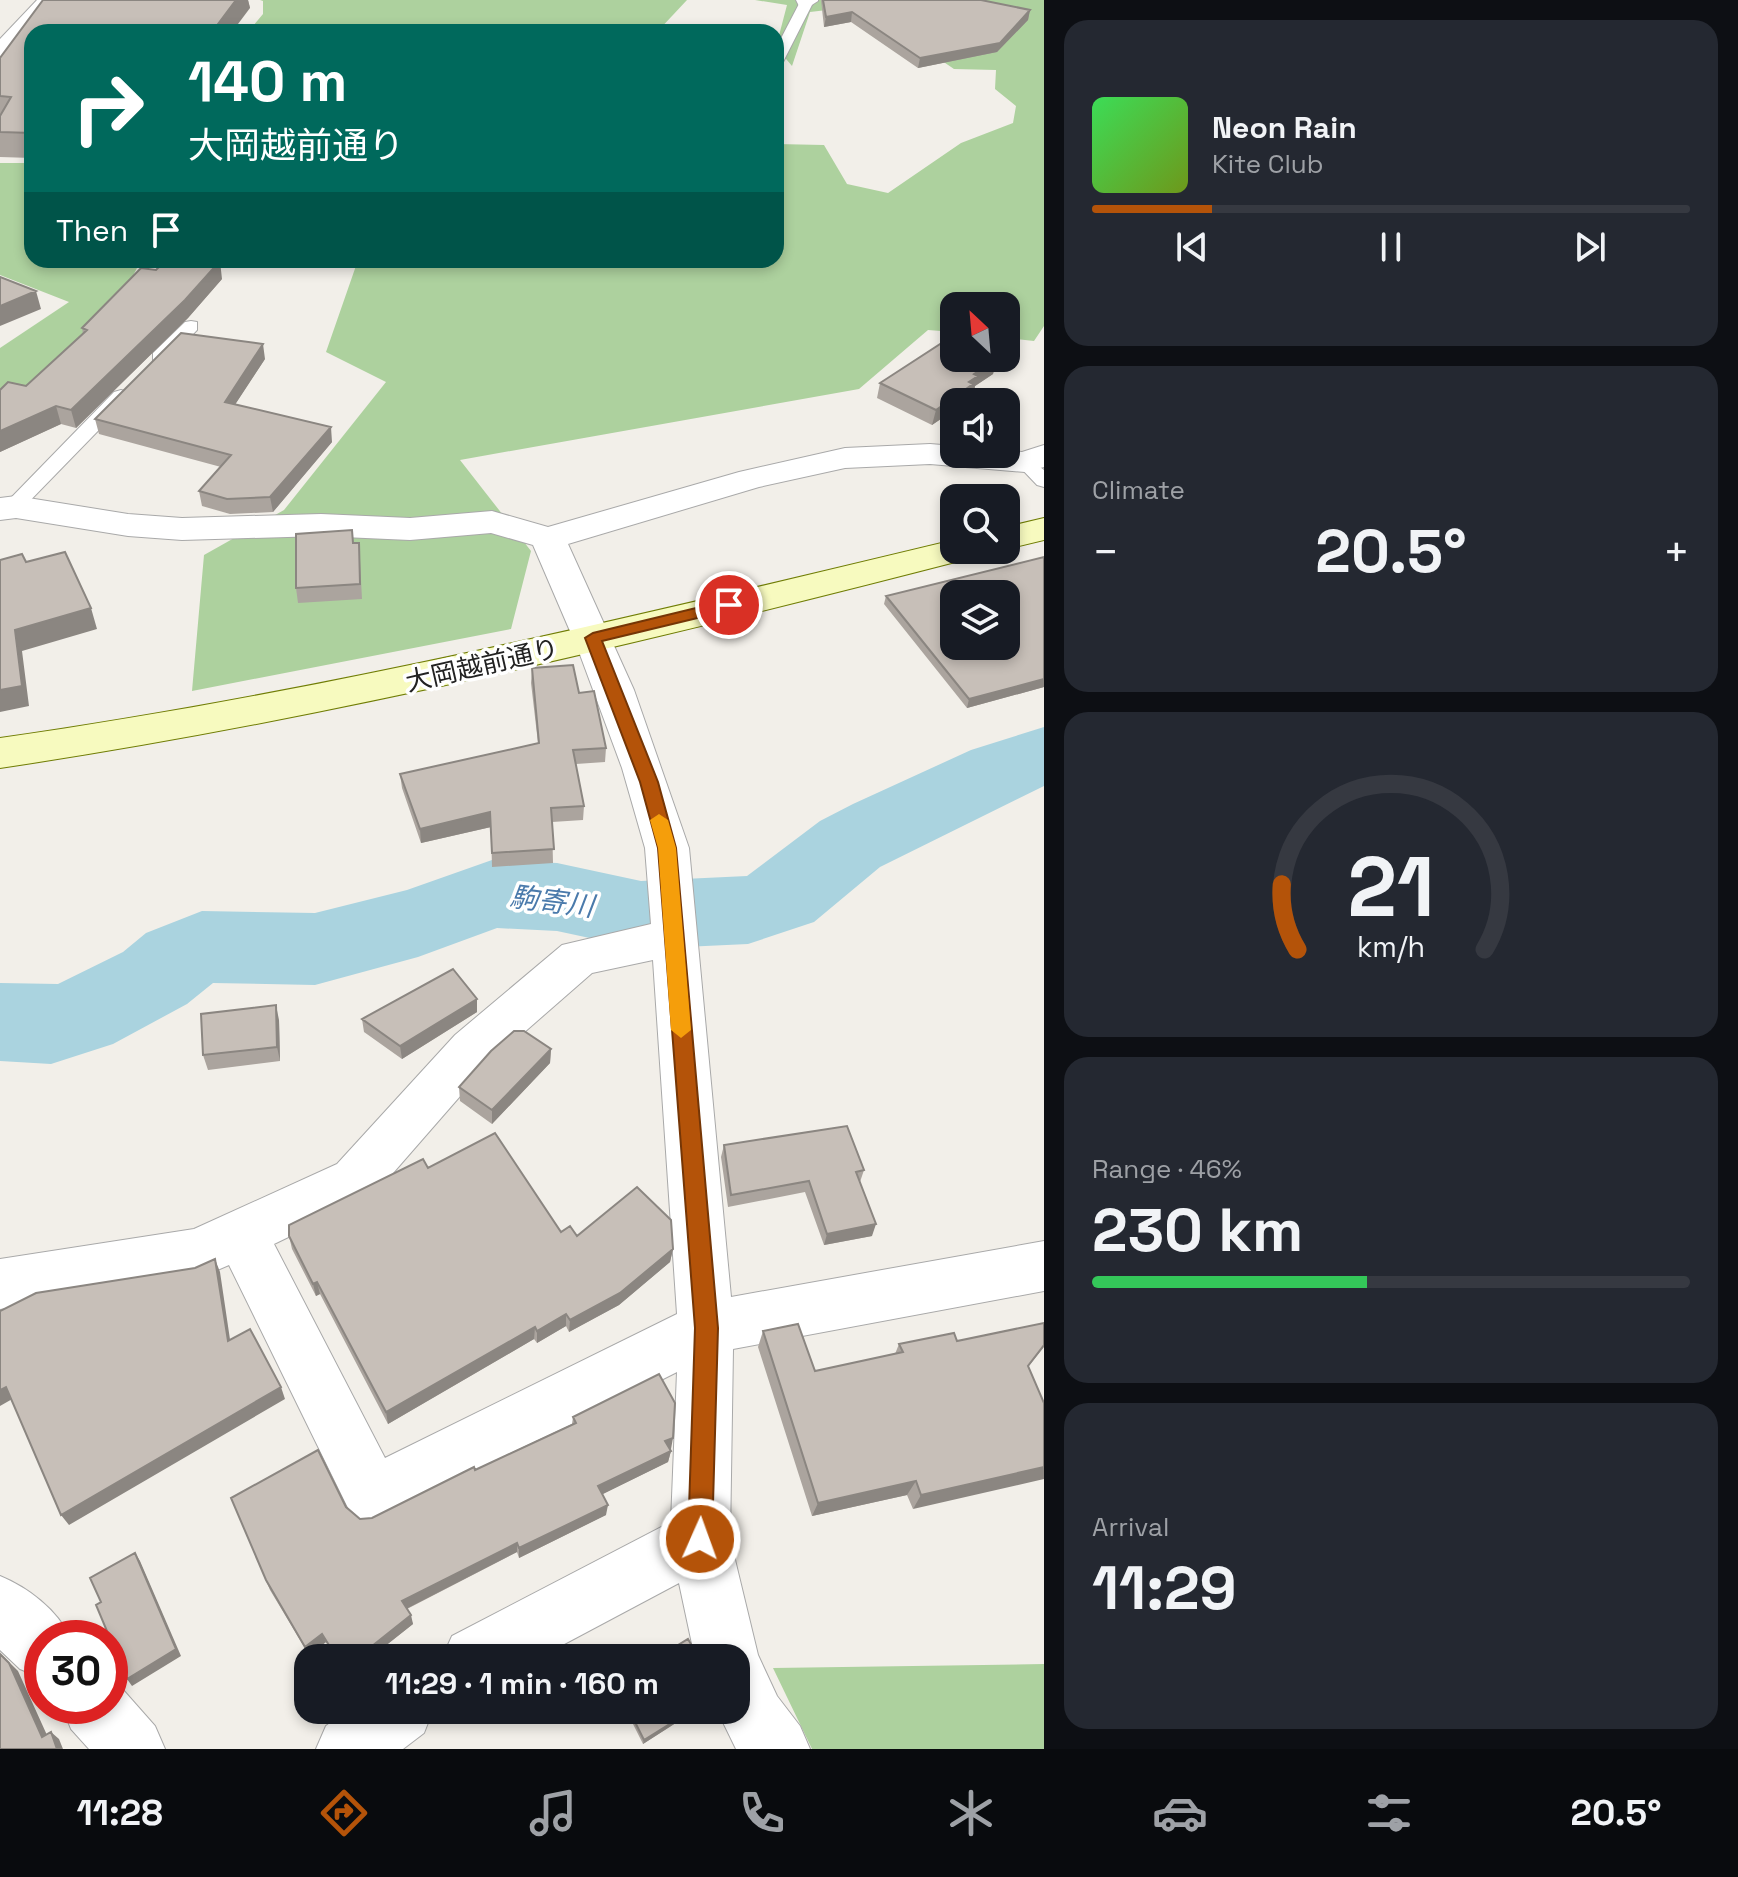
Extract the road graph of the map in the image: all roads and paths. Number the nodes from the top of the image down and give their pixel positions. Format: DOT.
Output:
graph roads {
  1 [pos="50,0"];
  2 [pos="807,0"];
  3 [pos="27,24"];
  4 [pos="24,28"];
  5 [pos="784,46"];
  6 [pos="0,53"];
  7 [pos="191,326"];
  8 [pos="1038,466"];
  9 [pos="6,508"];
  10 [pos="1044,529"];
  11 [pos="1020,535"];
  12 [pos="548,538"];
  13 [pos="940,554"];
  14 [pos="593,638"];
  15 [pos="0,753"];
  16 [pos="672,922"];
  17 [pos="241,1234"];
  18 [pos="1044,1266"];
  19 [pos="0,1284"];
  20 [pos="706,1328"];
  21 [pos="700,1539"];
  22 [pos="0,1607"];
  23 [pos="24,1630"];
  24 [pos="501,1644"];
  25 [pos="724,1644"];
  26 [pos="750,1710"];
  27 [pos="110,1724"];
  28 [pos="382,1724"];
  29 [pos="132,1749"];
  30 [pos="349,1749"];
  31 [pos="777,1749"];
  1 -- 3 [label="street"];
  2 -- 5 [label="lane"];
  4 -- 6 [label="street"];
  7 -- 9 [label="lane"];
  8 -- 12 [label="street"];
  9 -- 12 [label="street"];
  10 -- 11 [label="street"];
  12 -- 14 [label="street"];
  13 -- 14 [label="street, 大岡越前通り"];
  14 -- 15 [label="street, 大岡越前通り"];
  14 -- 16 [label="street"];
  16 -- 17 [label="street"];
  16 -- 20 [label="street"];
  17 -- 19 [label="street"];
  17 -- 20 [label="street"];
  18 -- 20 [label="street"];
  20 -- 21 [label="street"];
  21 -- 24 [label="street"];
  21 -- 25 [label="street"];
  22 -- 23 [label="street"];
  26 -- 31 [label="street"];
  27 -- 29 [label="street"];
  28 -- 30 [label="street"];
}
